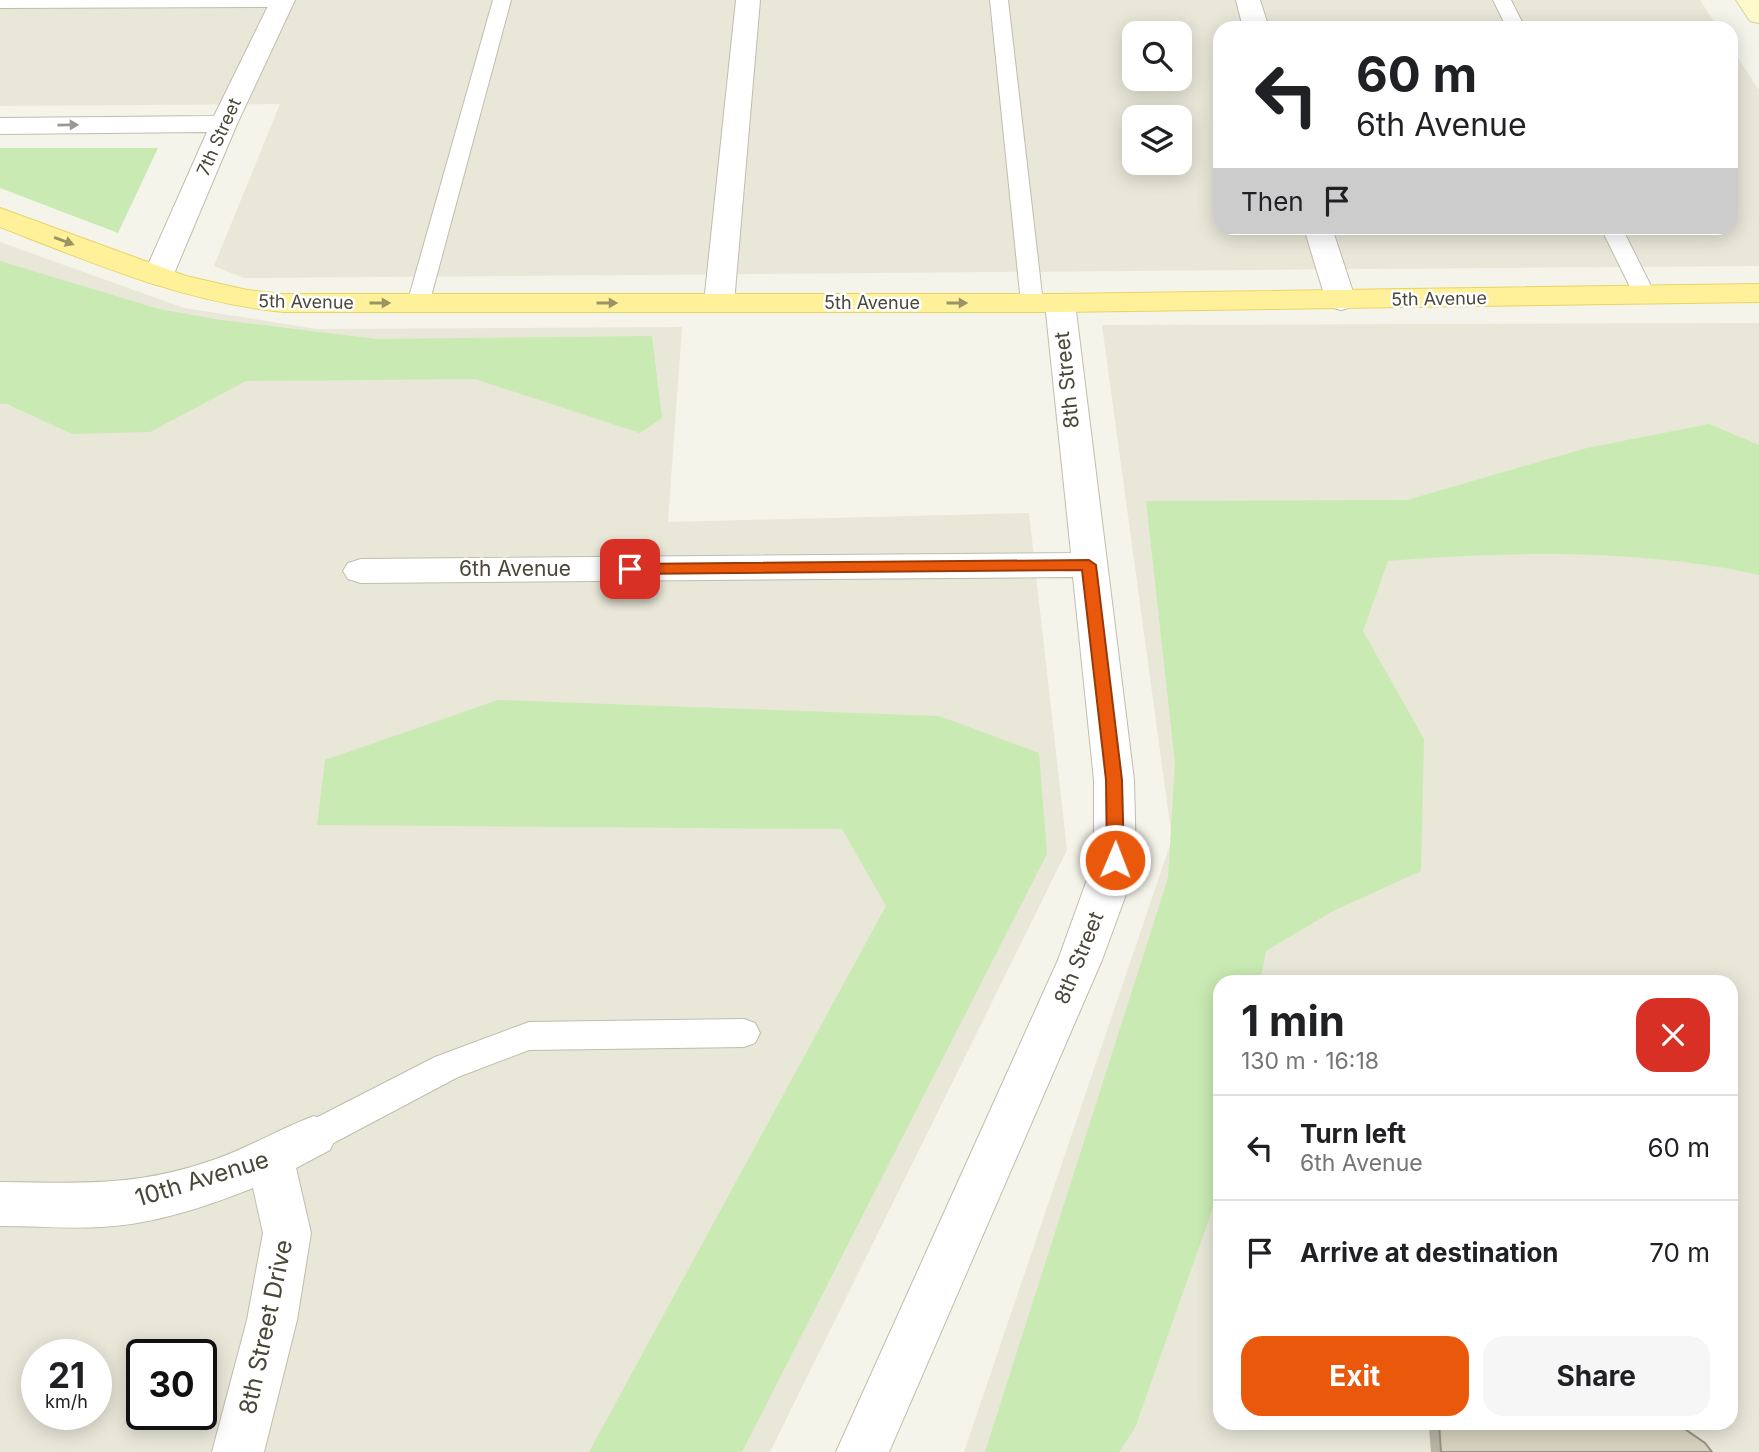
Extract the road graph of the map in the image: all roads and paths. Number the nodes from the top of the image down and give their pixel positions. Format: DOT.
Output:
graph roads {
  1 [pos="502,0"];
  2 [pos="748,0"];
  3 [pos="999,0"];
  4 [pos="1248,0"];
  5 [pos="1502,0"];
  6 [pos="1748,0"];
  7 [pos="282,1"];
  8 [pos="0,3"];
  9 [pos="1759,16"];
  10 [pos="1254,21"];
  11 [pos="1512,21"];
  12 [pos="224,124"];
  13 [pos="0,126"];
  14 [pos="0,217"];
  15 [pos="1320,235"];
  16 [pos="1615,235"];
  17 [pos="158,276"];
  18 [pos="1759,293"];
  19 [pos="1644,295"];
  20 [pos="1341,301"];
  21 [pos="719,303"];
  22 [pos="1046,303"];
  23 [pos="418,304"];
  24 [pos="1089,565"];
  25 [pos="361,570"];
  26 [pos="744,1033"];
  27 [pos="314,1136"];
  28 [pos="271,1161"];
  29 [pos="0,1204"];
  30 [pos="238,1452"];
  31 [pos="862,1452"];
  1 -- 23 [label="lane"];
  2 -- 21 [label="street"];
  3 -- 22 [label="lane"];
  4 -- 10 [label="street"];
  5 -- 11 [label="lane"];
  6 -- 9 [label="street"];
  7 -- 8 [label="lane"];
  7 -- 12 [label="street, 7th Street"];
  13 -- 12 [label="street, one-way"];
  12 -- 17 [label="street, 7th Street"];
  14 -- 17 [label="main road, 5th Avenue, one-way"];
  15 -- 20 [label="street"];
  16 -- 19 [label="lane"];
  17 -- 23 [label="main road, 5th Avenue, one-way"];
  18 -- 19 [label="main road, 5th Avenue"];
  19 -- 20 [label="main road, 5th Avenue"];
  20 -- 22 [label="main road, 5th Avenue"];
  21 -- 22 [label="main road, 5th Avenue, one-way"];
  23 -- 21 [label="main road, 5th Avenue, one-way"];
  22 -- 24 [label="street, 8th Street"];
  24 -- 25 [label="street, 6th Avenue"];
  24 -- 31 [label="street, 8th Street"];
  26 -- 27 [label="lane"];
  27 -- 28 [label="street, 10th Avenue"];
  28 -- 29 [label="street, 10th Avenue"];
  28 -- 30 [label="street, 8th Street Drive"];
}
